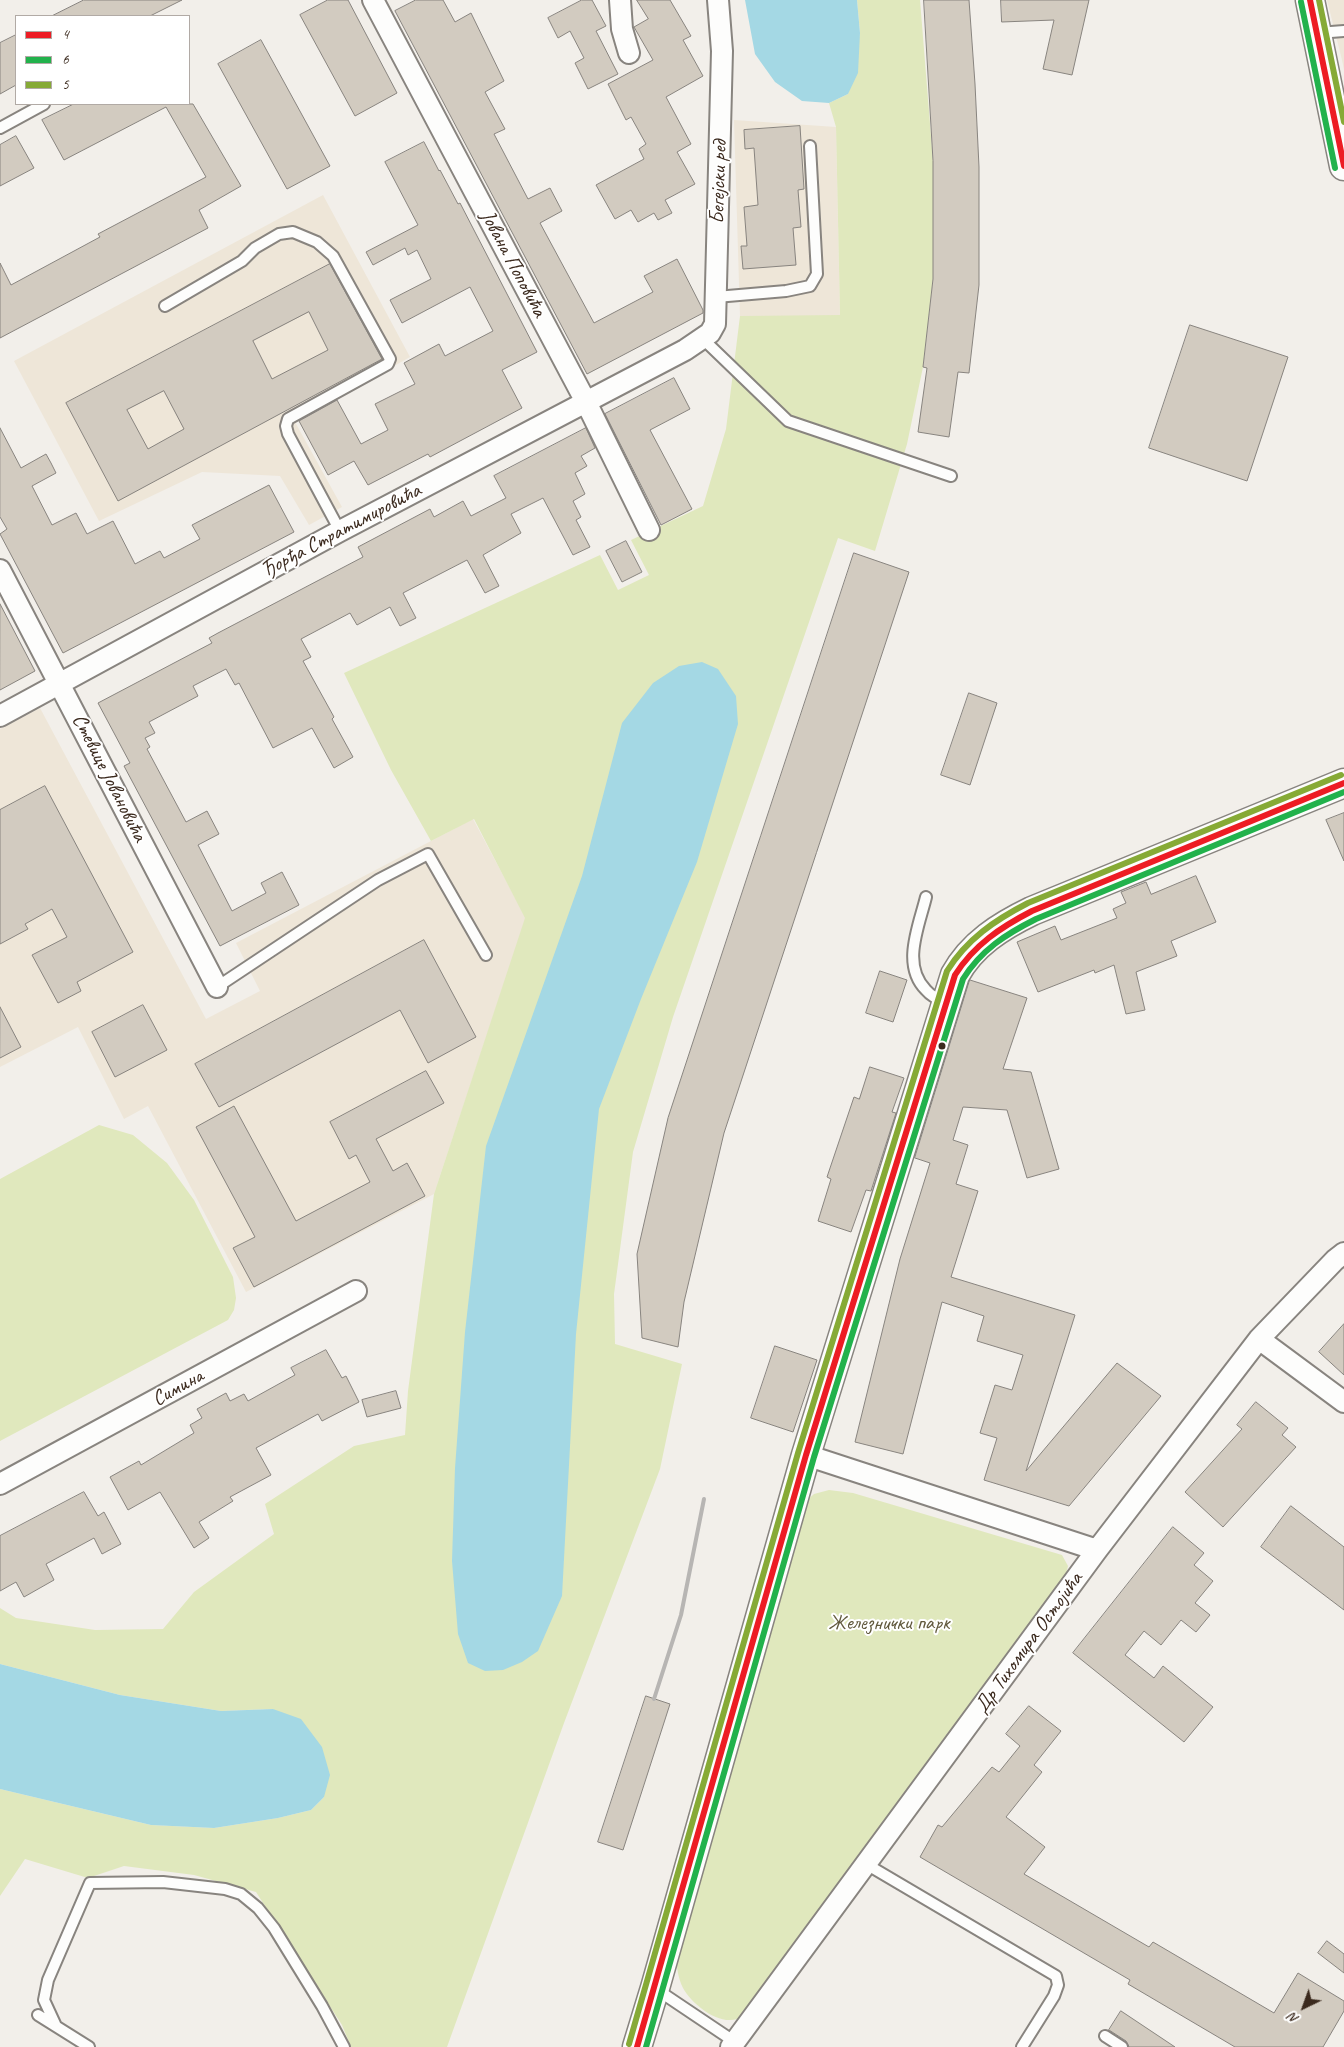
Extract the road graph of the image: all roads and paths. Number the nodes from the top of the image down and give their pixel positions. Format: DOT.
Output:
graph roads {
  1 [pos="373,0"];
  2 [pos="620,0"];
  3 [pos="718,0"];
  4 [pos="1310,0"];
  5 [pos="1344,31"];
  6 [pos="1317,33"];
  7 [pos="630,53"];
  8 [pos="42,105"];
  9 [pos="0,128"];
  10 [pos="810,146"];
  11 [pos="1344,166"];
  12 [pos="716,297"];
  13 [pos="165,306"];
  14 [pos="703,339"];
  15 [pos="685,350"];
  16 [pos="586,402"];
  17 [pos="951,476"];
  18 [pos="649,530"];
  19 [pos="340,531"];
  20 [pos="0,570"];
  21 [pos="60,684"];
  22 [pos="0,716"];
  23 [pos="1344,784"];
  24 [pos="926,897"];
  25 [pos="486,955"];
  26 [pos="217,987"];
  27 [pos="946,1004"];
  28 [pos="1344,1253"];
  29 [pos="356,1291"];
  30 [pos="1259,1339"];
  31 [pos="1344,1402"];
  32 [pos="806,1455"];
  33 [pos="0,1484"];
  34 [pos="1097,1550"];
  35 [pos="866,1864"];
  36 [pos="655,1988"];
  37 [pos="38,2015"];
  38 [pos="56,2026"];
  39 [pos="1105,2036"];
  40 [pos="733,2044"];
  41 [pos="89,2047"];
  42 [pos="344,2047"];
  43 [pos="637,2047"];
  44 [pos="1022,2047"];
  45 [pos="1122,2047"];
  1 -- 16 [label="street, Јована Поповића"];
  2 -- 7 [label="street"];
  3 -- 12 [label="street, Бегејски ред"];
  4 -- 6 [label="street"];
  5 -- 6 [label="lane"];
  6 -- 11 [label="street"];
  8 -- 9 [label="lane"];
  10 -- 12 [label="lane"];
  12 -- 14 [label="street, Бегејски ред"];
  13 -- 19 [label="lane"];
  14 -- 15 [label="street, Бегејски ред"];
  14 -- 17 [label="lane"];
  15 -- 16 [label="street, Ђорђа Стратимировића"];
  16 -- 18 [label="street, Јована Поповића"];
  16 -- 19 [label="street, Ђорђа Стратимировића"];
  19 -- 21 [label="street, Ђорђа Стратимировића"];
  20 -- 21 [label="street, Стевице Јовановића"];
  21 -- 22 [label="street, Ђорђа Стратимировића"];
  21 -- 26 [label="street, Стевице Јовановића"];
  23 -- 27 [label="street"];
  24 -- 27 [label="lane"];
  25 -- 26 [label="lane"];
  27 -- 32 [label="street"];
  28 -- 30 [label="street, Др Тихомира Остојића"];
  29 -- 33 [label="street, Симина"];
  30 -- 31 [label="street"];
  30 -- 34 [label="street, Др Тихомира Остојића"];
  32 -- 34 [label="street"];
  32 -- 36 [label="street"];
  34 -- 35 [label="street, Др Тихомира Остојића"];
  35 -- 40 [label="street, Др Тихомира Остојића"];
  35 -- 44 [label="lane"];
  36 -- 40 [label="lane"];
  36 -- 43 [label="street"];
  37 -- 38 [label="lane"];
  38 -- 41 [label="lane"];
  38 -- 42 [label="lane"];
  39 -- 45 [label="lane"];
}
